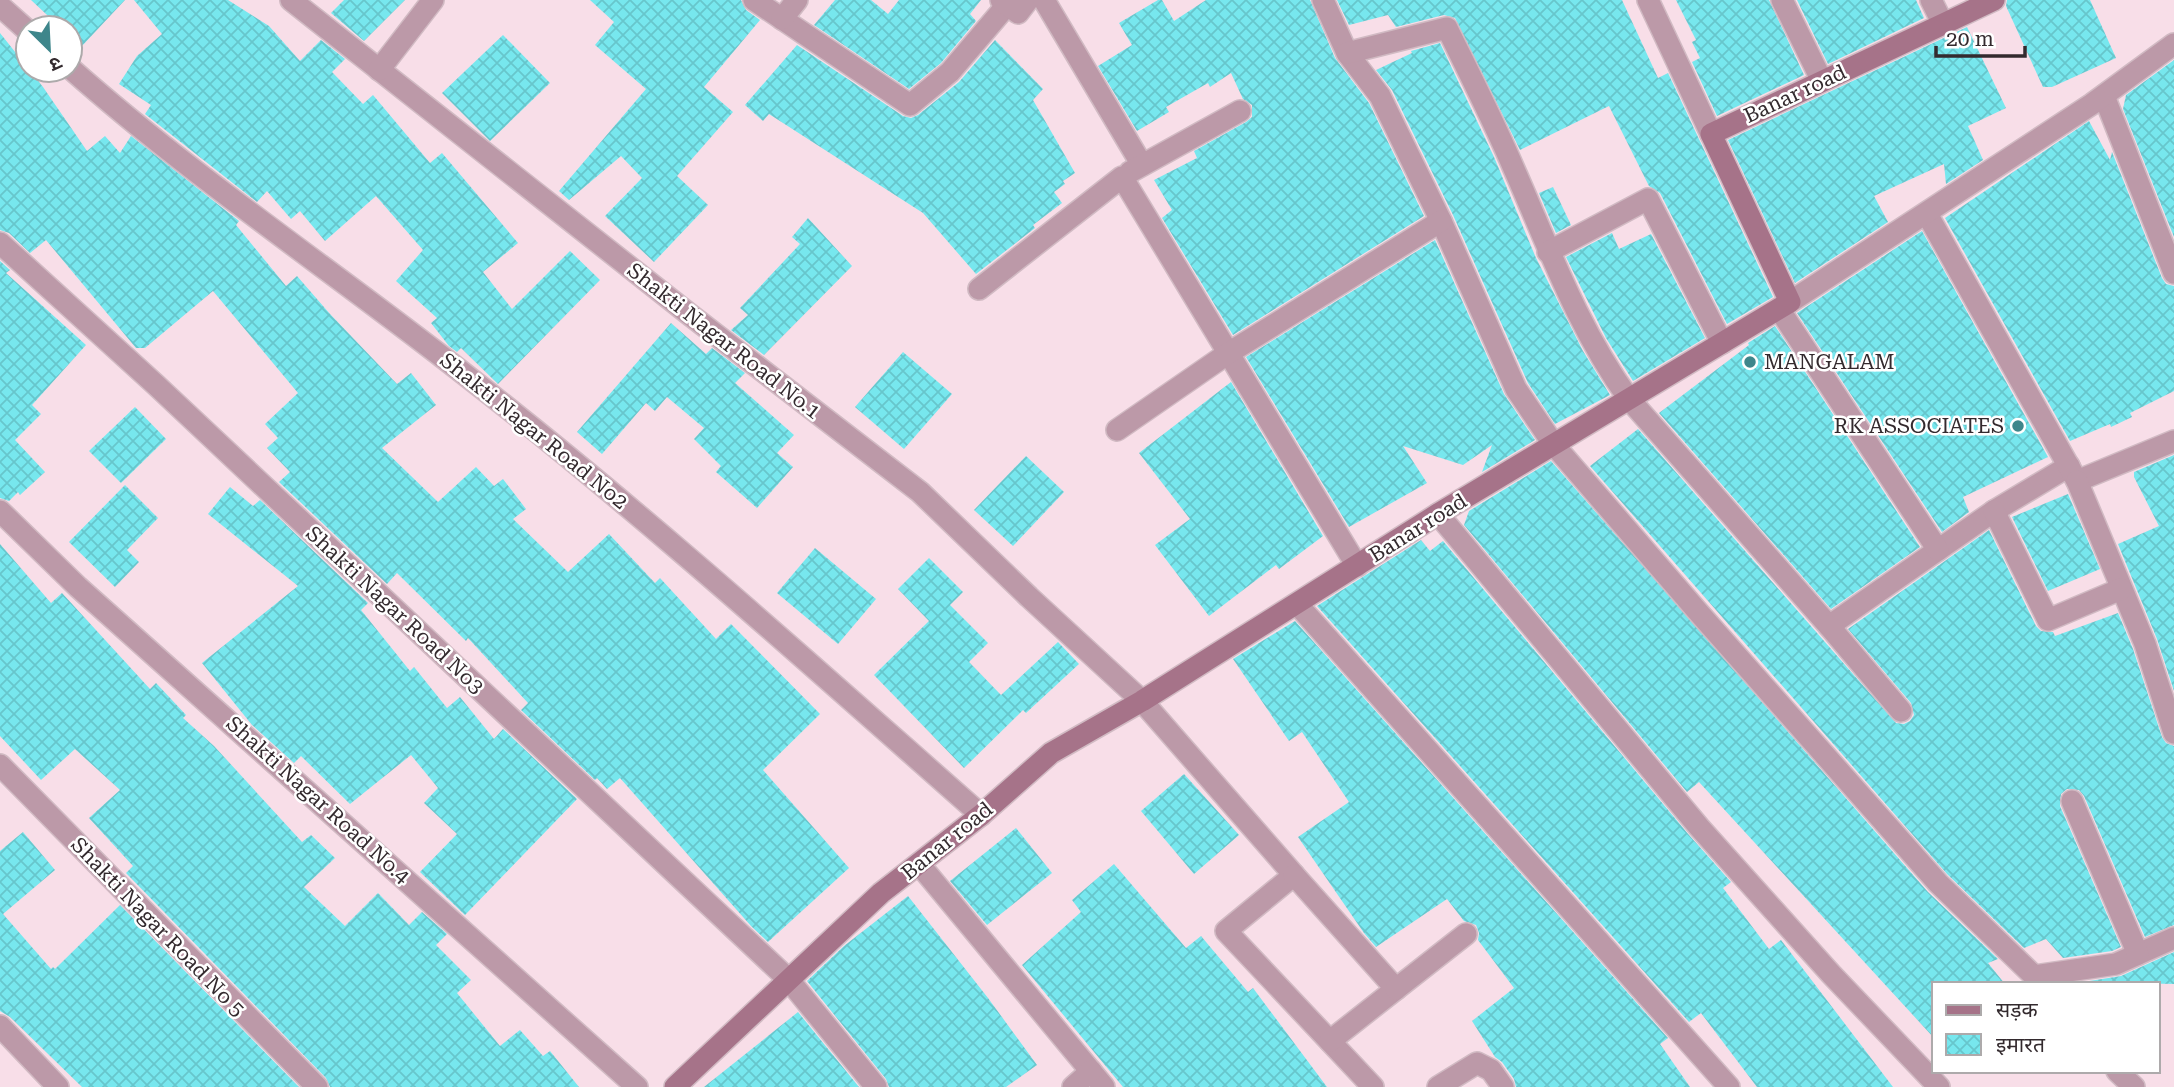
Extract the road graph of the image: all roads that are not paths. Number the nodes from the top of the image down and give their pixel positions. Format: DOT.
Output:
graph roads {
  1 [pos="290,0"];
  2 [pos="433,0"];
  3 [pos="754,0"];
  4 [pos="797,0"];
  5 [pos="1028,0"];
  6 [pos="1044,0"];
  7 [pos="1324,0"];
  8 [pos="1648,0"];
  9 [pos="1782,0"];
  10 [pos="1931,0"];
  11 [pos="1994,0"];
  12 [pos="1004,2"];
  13 [pos="0,6"];
  14 [pos="14,18"];
  15 [pos="782,19"];
  16 [pos="1943,24"];
  17 [pos="2174,44"];
  18 [pos="1347,53"];
  19 [pos="379,70"];
  20 [pos="84,80"];
  21 [pos="1822,81"];
  22 [pos="2104,96"];
  23 [pos="1240,111"];
  24 [pos="1711,134"];
  25 [pos="1142,165"];
  26 [pos="1122,177"];
  27 [pos="1927,214"];
  28 [pos="1441,221"];
  29 [pos="0,243"];
  30 [pos="1548,252"];
  31 [pos="2174,273"];
  32 [pos="979,289"];
  33 [pos="1784,305"];
  34 [pos="1722,343"];
  35 [pos="1227,354"];
  36 [pos="1629,399"];
  37 [pos="1117,430"];
  38 [pos="2174,442"];
  39 [pos="1554,444"];
  40 [pos="2073,474"];
  41 [pos="0,511"];
  42 [pos="1994,511"];
  43 [pos="1438,514"];
  44 [pos="1938,550"];
  45 [pos="1357,566"];
  46 [pos="2121,589"];
  47 [pos="1297,604"];
  48 [pos="1829,626"];
  49 [pos="1142,701"];
  50 [pos="1901,711"];
  51 [pos="2174,733"];
  52 [pos="0,765"];
  53 [pos="2071,801"];
  54 [pos="981,815"];
  55 [pos="919,864"];
  56 [pos="1294,875"];
  57 [pos="1465,934"];
  58 [pos="2174,938"];
  59 [pos="2138,954"];
  60 [pos="788,979"];
  61 [pos="2037,980"];
  62 [pos="1396,989"];
  63 [pos="0,1026"];
  64 [pos="1330,1041"];
  65 [pos="2120,1073"];
  66 [pos="1097,1079"];
  67 [pos="58,1087"];
  68 [pos="317,1087"];
  69 [pos="637,1087"];
  70 [pos="675,1087"];
  71 [pos="876,1087"];
  72 [pos="1073,1087"];
  73 [pos="1373,1087"];
  74 [pos="1438,1087"];
  75 [pos="1503,1087"];
  76 [pos="1729,1087"];
  77 [pos="1939,1087"];
  78 [pos="2134,1087"];
  1 -- 19 [label="street, Shakti Nagar Road No.1"];
  2 -- 19 [label="street"];
  3 -- 15 [label="street"];
  4 -- 15 [label="street"];
  5 -- 12 [label="street"];
  6 -- 25 [label="street"];
  7 -- 18 [label="street"];
  8 -- 24 [label="street"];
  9 -- 21 [label="street"];
  10 -- 16 [label="street"];
  11 -- 16 [label="street, Banar road"];
  12 -- 15 [label="street"];
  13 -- 14 [label="street"];
  16 -- 21 [label="street, Banar road"];
  17 -- 22 [label="street"];
  18 -- 28 [label="street"];
  18 -- 30 [label="street"];
  19 -- 49 [label="street, Shakti Nagar Road No.1"];
  20 -- 54 [label="street, Shakti Nagar Road No2"];
  21 -- 24 [label="street, Banar road"];
  22 -- 27 [label="street"];
  22 -- 31 [label="street"];
  23 -- 25 [label="street"];
  24 -- 33 [label="street"];
  25 -- 26 [label="street"];
  26 -- 32 [label="street"];
  26 -- 35 [label="street"];
  27 -- 33 [label="street"];
  27 -- 40 [label="street"];
  28 -- 35 [label="street"];
  28 -- 39 [label="street"];
  29 -- 60 [label="street, Shakti Nagar Road No3"];
  30 -- 34 [label="street"];
  30 -- 36 [label="street"];
  33 -- 34 [label="street, Banar road"];
  33 -- 44 [label="street"];
  34 -- 36 [label="street, Banar road"];
  35 -- 37 [label="street"];
  35 -- 45 [label="street"];
  36 -- 39 [label="street, Banar road"];
  36 -- 48 [label="street"];
  38 -- 40 [label="street"];
  39 -- 43 [label="street, Banar road"];
  39 -- 61 [label="street"];
  40 -- 42 [label="street"];
  40 -- 46 [label="street"];
  41 -- 69 [label="street, Shakti Nagar Road No.4"];
  42 -- 44 [label="street"];
  42 -- 46 [label="street"];
  43 -- 45 [label="street, Banar road"];
  43 -- 77 [label="street"];
  44 -- 48 [label="street"];
  45 -- 47 [label="street, Banar road"];
  46 -- 51 [label="street"];
  47 -- 49 [label="street, Banar road"];
  47 -- 76 [label="street"];
  48 -- 50 [label="street"];
  49 -- 54 [label="street, Banar road"];
  49 -- 56 [label="street, Shakti Nagar Road No.1"];
  52 -- 68 [label="street, Shakti Nagar Road No 5"];
  53 -- 59 [label="street"];
  54 -- 55 [label="street, Banar road"];
  55 -- 60 [label="street, Banar road"];
  55 -- 66 [label="street"];
  56 -- 62 [label="street, Shakti Nagar Road No.1"];
  56 -- 64 [label="street"];
  57 -- 62 [label="street"];
  58 -- 59 [label="street"];
  59 -- 61 [label="street"];
  60 -- 70 [label="street, Banar road"];
  60 -- 71 [label="street, Shakti Nagar Road No3"];
  62 -- 64 [label="street"];
  63 -- 67 [label="street"];
  64 -- 73 [label="street"];
  65 -- 78 [label="street"];
  66 -- 72 [label="street"];
  74 -- 75 [label="street"];
}
